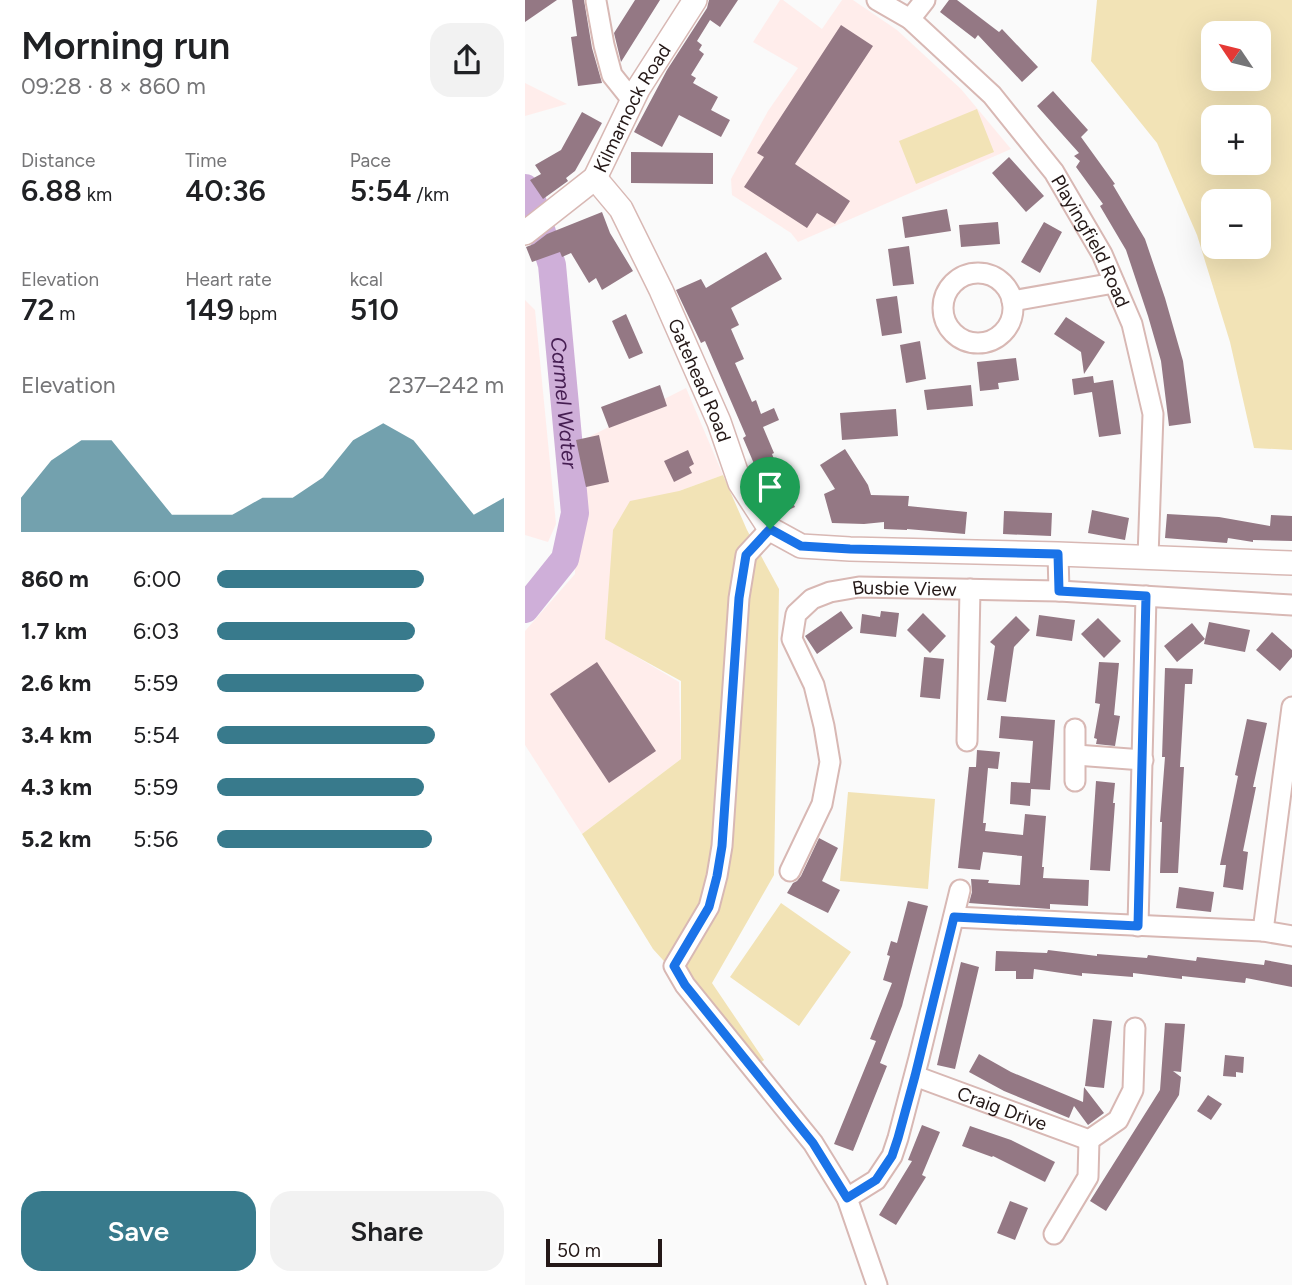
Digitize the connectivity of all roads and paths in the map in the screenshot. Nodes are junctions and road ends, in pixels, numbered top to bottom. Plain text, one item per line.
1 (695, 0) edge
2 (877, 0) edge
3 (925, 0) edge
4 (596, 1) edge
5 (909, 19) junction
6 (632, 100) junction
7 (595, 178) junction
8 (525, 233) edge
9 (1114, 282) junction
10 (1012, 301) dead end
11 (770, 529) junction
12 (1058, 554) junction
13 (1148, 557) junction
14 (1292, 563) edge
15 (970, 589) junction
16 (1059, 591) junction
17 (1146, 596) junction
18 (1292, 605) edge
19 (1292, 707) edge
20 (1075, 729) dead end
21 (967, 741) dead end
22 (1076, 755) junction
23 (1143, 760) junction
24 (1075, 782) dead end
25 (790, 871) dead end
26 (960, 890) dead end
27 (954, 917) junction
28 (1138, 926) junction
29 (1262, 931) junction
30 (1292, 936) edge
31 (1135, 1028) dead end
32 (915, 1076) junction
33 (1089, 1140) junction
34 (847, 1198) junction
35 (1054, 1234) dead end
36 (877, 1285) edge

1 - 6 main road, Kilmarnock Road
2 - 5 street, Playingfield Road
3 - 5 street
4 - 6 street
5 - 9 street, Playingfield Road
6 - 7 main road, Kilmarnock Road
7 - 8 main road, Kilmarnock Road
7 - 11 main road, Gatehead Road
9 - 10 street
9 - 13 street, Playingfield Road
11 - 12 main road, Gatehead Road
11 - 34 street
12 - 13 main road, Gatehead Road
12 - 16 street
13 - 14 main road, Gatehead Road
15 - 16 street, Busbie View
15 - 21 street
15 - 25 street, Busbie View
16 - 17 street, Busbie View
17 - 18 street, Busbie View
17 - 23 street
19 - 29 street
20 - 22 street
22 - 23 street
22 - 24 street
23 - 28 street
26 - 27 street
27 - 28 street
27 - 32 street
28 - 29 street
29 - 30 street
31 - 33 street
32 - 33 street, Craig Drive
32 - 34 street
33 - 35 street
34 - 36 street

